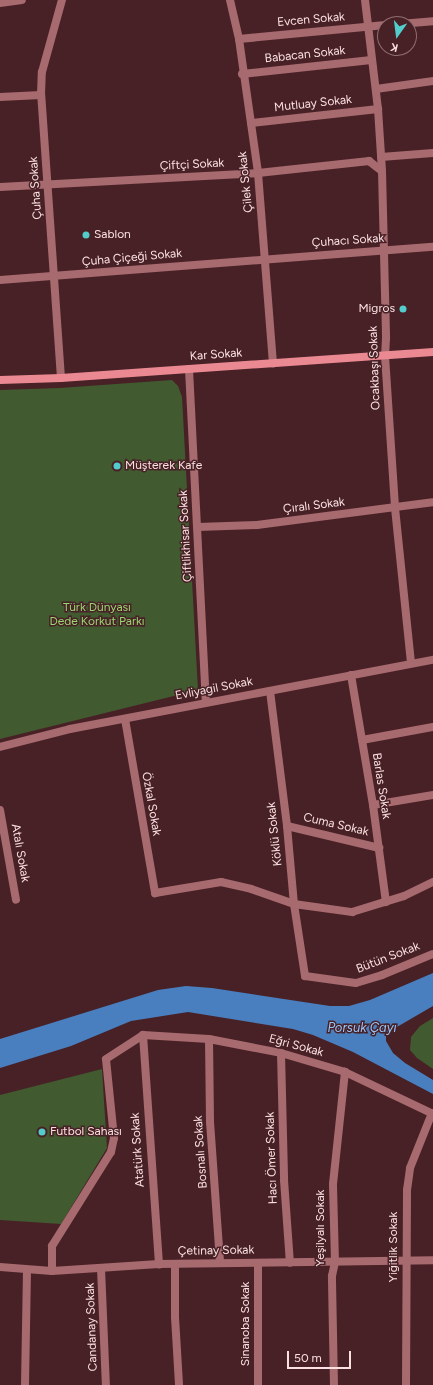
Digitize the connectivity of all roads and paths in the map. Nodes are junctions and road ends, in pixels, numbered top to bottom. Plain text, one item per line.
1 (22, 0) edge
2 (62, 0) edge
3 (230, 0) edge
4 (365, 0) edge
5 (0, 3) edge
6 (433, 21) edge
7 (417, 22) edge
8 (377, 26) edge
9 (368, 27) junction
10 (239, 39) junction
11 (371, 60) junction
12 (242, 74) junction
13 (433, 80) edge
14 (376, 89) junction
15 (41, 95) junction
16 (0, 97) edge
17 (378, 109) junction
18 (251, 123) junction
19 (433, 154) edge
20 (381, 157) junction
21 (382, 171) junction
22 (258, 173) junction
23 (48, 184) junction
24 (0, 187) edge
25 (433, 247) edge
26 (384, 250) junction
27 (266, 259) junction
28 (54, 276) junction
29 (0, 280) edge
30 (433, 352) edge
31 (385, 356) junction
32 (273, 363) junction
33 (189, 370) junction
34 (61, 378) junction
35 (0, 380) edge
36 (433, 502) edge
37 (396, 508) junction
38 (198, 527) junction
39 (433, 660) edge
40 (411, 663) junction
41 (351, 675) junction
42 (270, 691) junction
43 (206, 702) junction
44 (125, 719) junction
45 (433, 727) edge
46 (362, 740) junction
47 (0, 747) edge
48 (433, 795) edge
49 (373, 804) junction
50 (0, 810) edge
51 (287, 826) junction
52 (378, 848) junction
53 (433, 882) edge
54 (16, 900) dead end
55 (386, 902) junction
56 (294, 904) junction
57 (433, 954) edge
58 (305, 976) joint
59 (143, 1035) junction
60 (209, 1039) junction
61 (281, 1053) junction
62 (345, 1072) junction
63 (432, 1113) edge
64 (407, 1260) junction
65 (433, 1260) edge
66 (335, 1262) junction
67 (220, 1263) junction
68 (258, 1263) junction
69 (290, 1263) junction
70 (158, 1264) junction
71 (175, 1264) junction
72 (0, 1267) edge
73 (101, 1268) junction
74 (27, 1270) junction
75 (52, 1271) junction
76 (25, 1385) edge
77 (106, 1385) edge
78 (179, 1385) edge
79 (258, 1385) edge
80 (334, 1385) edge
81 (406, 1385) edge

1 - 5 street
2 - 15 street, Çuha Sokak
3 - 10 street, Çilek Sokak
4 - 9 street, Ocakbaşı Sokak
6 - 7 street
8 - 9 street, Evcen Sokak
9 - 10 street, Evcen Sokak
9 - 11 street, Ocakbaşı Sokak
10 - 12 street, Çilek Sokak
11 - 12 street, Babacan Sokak
11 - 14 street, Ocakbaşı Sokak
12 - 18 street, Çilek Sokak
13 - 14 street
14 - 17 street, Ocakbaşı Sokak
15 - 16 street
15 - 23 street, Çuha Sokak
17 - 18 street, Mutluay Sokak
17 - 20 street, Ocakbaşı Sokak
18 - 22 street, Çilek Sokak
19 - 20 street
20 - 21 street, Ocakbaşı Sokak
21 - 22 street, Çiftçi Sokak
21 - 26 street, Ocakbaşı Sokak
22 - 23 street, Çiftçi Sokak
22 - 27 street, Çilek Sokak
23 - 24 street, Çiftçi Sokak
23 - 28 street, Çuha Sokak
25 - 26 street, Çuhacı Sokak
26 - 27 street, Çuhacı Sokak
26 - 31 street, Ocakbaşı Sokak
27 - 28 street, Çuha Çiçeği Sokak
27 - 32 street, Çilek Sokak
28 - 29 street, Çuha Çiçeği Sokak
28 - 34 street, Çuha Sokak
30 - 31 street, Kar Sokak
31 - 32 street, Kar Sokak
31 - 37 street, Ocakbaşı Sokak
32 - 33 street, Kar Sokak
33 - 34 street, Kar Sokak
33 - 38 street, Çiftlikhisar Sokak
34 - 35 street, Kar Sokak
36 - 37 street, Çıralı Sokak
37 - 38 street, Çıralı Sokak
37 - 40 street, Ocakbaşı Sokak
38 - 43 street, Çiftlikhisar Sokak
39 - 40 street, Evliyagil Sokak
40 - 41 street, Evliyagil Sokak
41 - 42 street, Evliyagil Sokak
41 - 46 street, Barlas Sokak
42 - 43 street, Evliyagil Sokak
42 - 51 street, Köklü Sokak
43 - 44 street, Evliyagil Sokak
44 - 47 street, Evliyagil Sokak
44 - 56 street, Özkal Sokak
45 - 46 street
46 - 49 street, Barlas Sokak
48 - 49 street
49 - 52 street, Barlas Sokak
50 - 54 street, Atalı Sokak
51 - 52 street, Cuma Sokak
51 - 56 street, Köklü Sokak
52 - 55 street, Barlas Sokak
53 - 55 street
55 - 56 street
56 - 58 street, Köklü Sokak
57 - 58 street, Bütün Sokak
59 - 60 street, Eğri Sokak
59 - 70 street, Atatürk Sokak
59 - 75 street
60 - 61 street, Eğri Sokak
60 - 67 street, Bosnalı Sokak
61 - 62 street, Eğri Sokak
61 - 69 street, Hacı Ömer Sokak
62 - 63 street, Eğri Sokak
62 - 66 street, Yeşilyalı Sokak
63 - 64 street, Yiğitlik Sokak
64 - 65 street, Çetinay Sokak
64 - 66 street, Çetinay Sokak
64 - 81 street, Yiğitlik Sokak
66 - 69 street, Çetinay Sokak
66 - 80 street, Yeşilyalı Sokak
67 - 68 street, Çetinay Sokak
67 - 71 street, Çetinay Sokak
68 - 69 street, Çetinay Sokak
68 - 79 street, Sinanoba Sokak
70 - 71 street, Çetinay Sokak
70 - 73 street, Çetinay Sokak
71 - 78 street
72 - 74 street, Çetinay Sokak
73 - 75 street, Çetinay Sokak
73 - 77 street, Candanay Sokak
74 - 75 street, Çetinay Sokak
74 - 76 street

